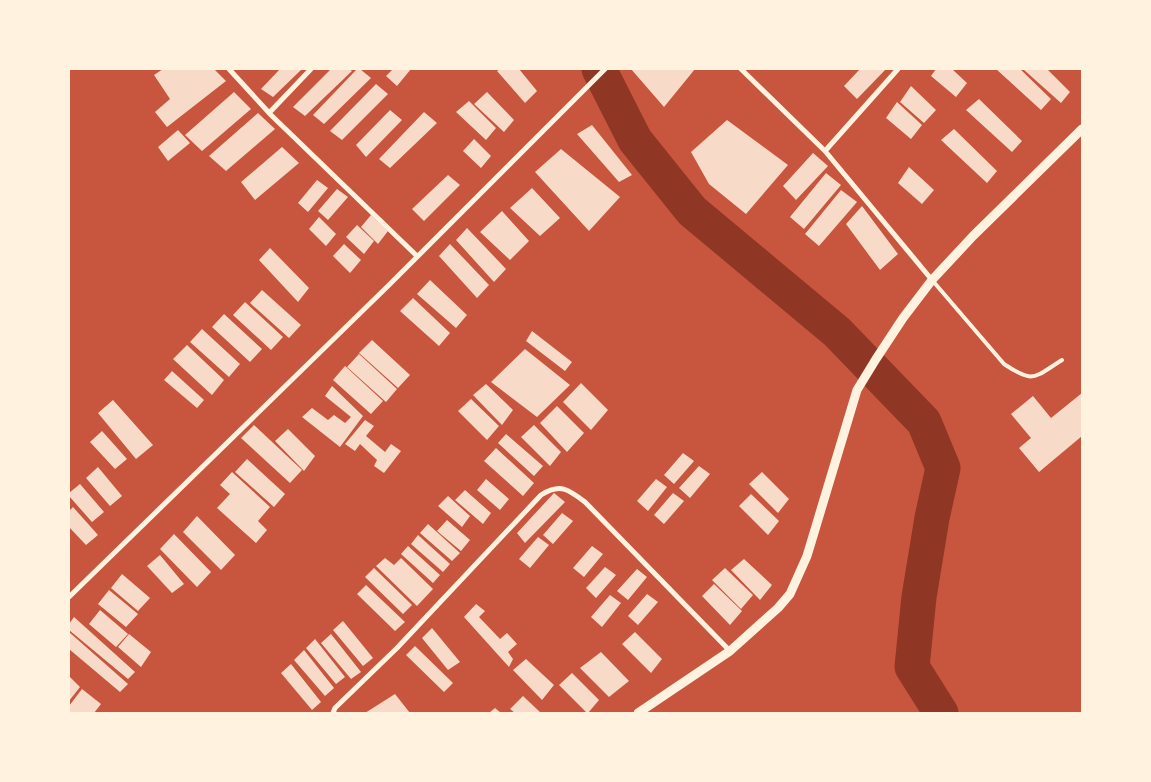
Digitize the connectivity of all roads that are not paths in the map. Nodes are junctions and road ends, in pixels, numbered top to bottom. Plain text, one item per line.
1 (229, 69) edge
2 (311, 69) edge
3 (605, 69) edge
4 (741, 69) edge
5 (898, 69) edge
6 (269, 113) junction
7 (1082, 129) edge
8 (825, 151) junction
9 (416, 256) junction
10 (932, 280) junction
11 (1062, 360) dead end
12 (69, 597) edge
13 (730, 651) junction
14 (332, 713) edge
15 (638, 713) edge

1 - 6 street
2 - 6 street
3 - 9 street
4 - 8 street
5 - 8 street
6 - 9 street
7 - 10 street
8 - 10 street
9 - 12 street
10 - 11 lane
10 - 13 street
13 - 14 street
13 - 15 street

